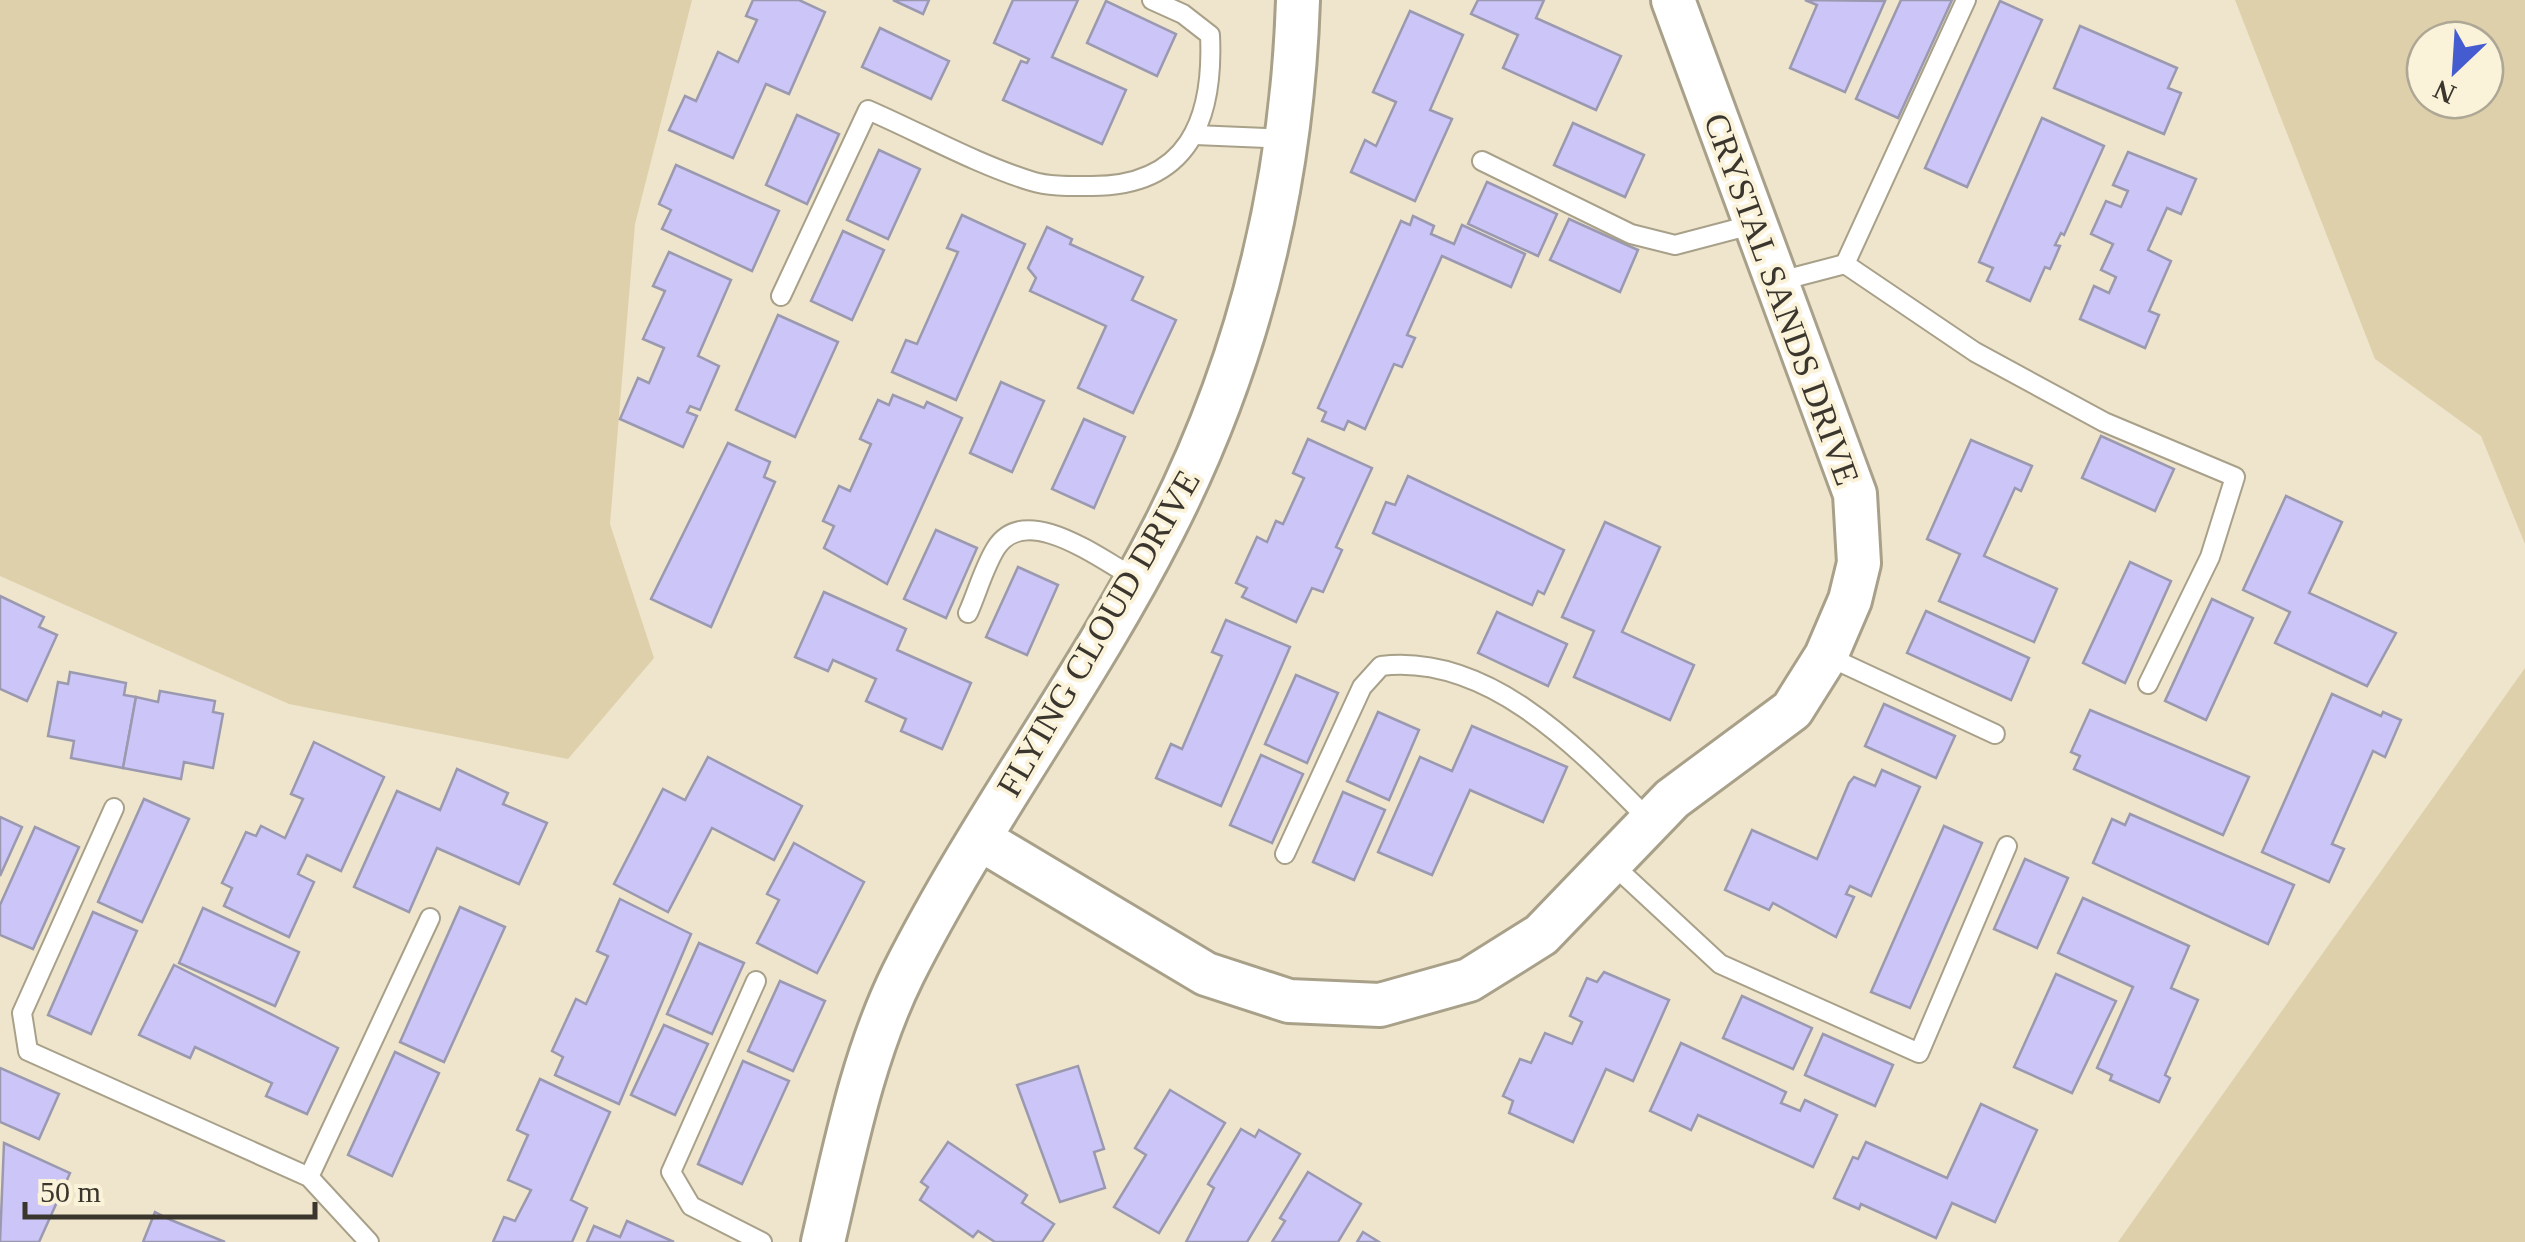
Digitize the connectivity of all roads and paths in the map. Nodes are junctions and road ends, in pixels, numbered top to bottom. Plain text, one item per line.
1 (1152, 0) edge
2 (1298, 0) edge
3 (1673, 0) edge
4 (1966, 0) edge
5 (1195, 135) junction
6 (1288, 139) junction
7 (1482, 161) dead end
8 (1755, 224) junction
9 (1844, 264) junction
10 (1776, 282) junction
11 (781, 296) dead end
12 (1135, 578) junction
13 (968, 613) dead end
14 (1826, 656) junction
15 (2148, 684) dead end
16 (1994, 734) dead end
17 (114, 808) dead end
18 (1650, 821) junction
19 (980, 839) junction
20 (2007, 846) dead end
21 (1285, 854) dead end
22 (1610, 861) junction
23 (430, 918) dead end
24 (756, 982) dead end
25 (309, 1178) junction
26 (369, 1242) edge
27 (762, 1242) edge
28 (823, 1242) edge

1 - 5 lane
2 - 6 street, FLYING CLOUD DRIVE
3 - 8 street, CRYSTAL SANDS DRIVE
4 - 9 lane
5 - 6 lane
5 - 11 lane
6 - 12 street, FLYING CLOUD DRIVE
7 - 8 lane
8 - 10 street, CRYSTAL SANDS DRIVE
9 - 10 lane
9 - 15 lane
10 - 14 street, CRYSTAL SANDS DRIVE
12 - 13 lane
12 - 19 street, FLYING CLOUD DRIVE
14 - 16 lane
14 - 18 street, CRYSTAL SANDS DRIVE
17 - 25 lane
18 - 21 lane
18 - 22 street, CRYSTAL SANDS DRIVE
19 - 22 street, CRYSTAL SANDS DRIVE
19 - 28 street, FLYING CLOUD DRIVE
20 - 22 lane
23 - 25 lane
24 - 27 lane
25 - 26 lane

